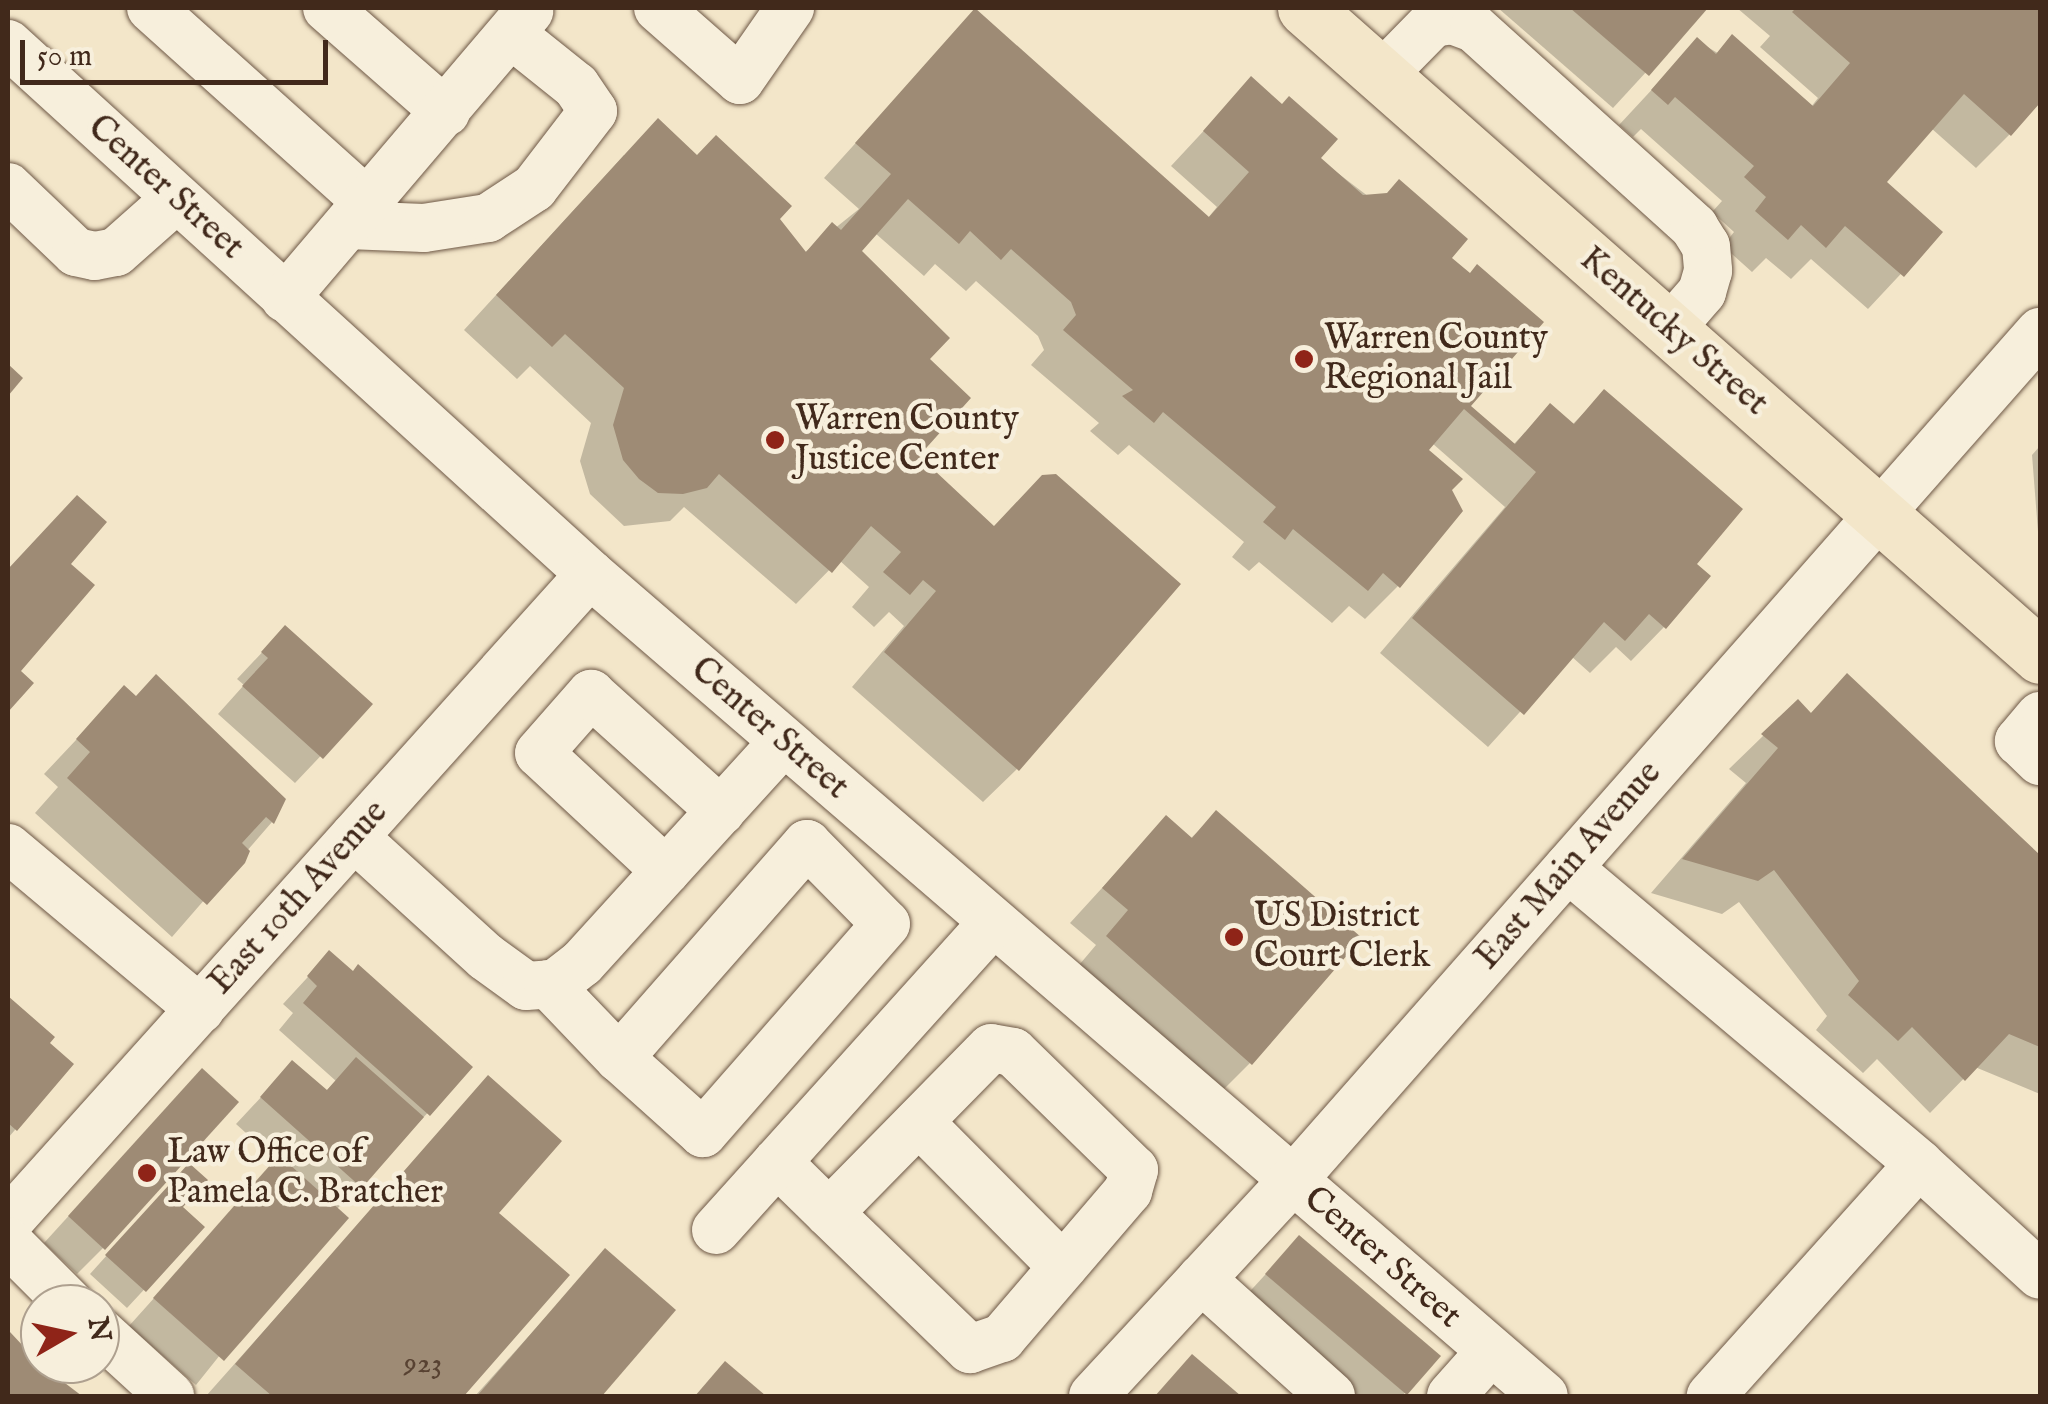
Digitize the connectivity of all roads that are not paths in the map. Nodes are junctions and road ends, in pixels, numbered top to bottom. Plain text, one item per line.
1 (151, 8) edge
2 (328, 8) edge
3 (658, 8) edge
4 (790, 8) edge
5 (1306, 8) edge
6 (520, 17) edge
7 (8, 44) edge
8 (1382, 75) junction
9 (446, 112) junction
10 (8, 186) edge
11 (177, 198) junction
12 (358, 214) junction
13 (286, 298) junction
14 (1670, 329) junction
15 (2040, 332) edge
16 (1880, 514) junction
17 (590, 574) junction
18 (2040, 656) edge
19 (2040, 716) edge
20 (784, 742) junction
21 (2040, 761) edge
22 (721, 811) junction
23 (354, 836) junction
24 (8, 848) edge
25 (1568, 868) junction
26 (666, 871) junction
27 (992, 922) junction
28 (548, 984) junction
29 (200, 1009) junction
30 (619, 1058) junction
31 (919, 1122) junction
32 (777, 1162) junction
33 (1919, 1164) junction
34 (1292, 1181) junction
35 (829, 1213) junction
36 (8, 1222) edge
37 (716, 1230) dead end
38 (8, 1242) edge
39 (1063, 1267) junction
40 (2040, 1275) edge
41 (1201, 1280) junction
42 (50, 1284) edge
43 (120, 1350) edge
44 (1491, 1351) junction
45 (170, 1396) edge
46 (1093, 1396) edge
47 (1331, 1396) edge
48 (1451, 1396) edge
49 (1544, 1396) edge
50 (1711, 1396) edge

1 - 12 street
2 - 9 street
3 - 4 street
5 - 8 main road, Kentucky Street
6 - 9 street
6 - 12 street
7 - 11 street, Center Street
8 - 14 main road, Kentucky Street
8 - 14 street
9 - 12 street
10 - 11 street
11 - 13 street, Center Street
12 - 13 street
13 - 17 street, Center Street
14 - 16 main road, Kentucky Street
15 - 16 street, East Main Avenue
16 - 18 main road, Kentucky Street
16 - 25 street, East Main Avenue
17 - 20 street, Center Street
17 - 23 street, East 10th Avenue
19 - 21 street
20 - 22 street
20 - 27 street, Center Street
22 - 26 street
22 - 26 street
23 - 28 street
23 - 29 street, East 10th Avenue
24 - 29 street
25 - 33 street
25 - 34 street, East Main Avenue
26 - 28 street
27 - 32 street
27 - 34 street, Center Street
28 - 30 street
29 - 36 street, East 10th Avenue
30 - 30 street
31 - 35 street
31 - 39 street
31 - 39 street
32 - 35 street
32 - 37 street
33 - 40 street
33 - 50 street
34 - 41 street, East Main Avenue
34 - 44 street, Center Street
35 - 39 street
38 - 42 street
41 - 46 street, East Main Avenue
41 - 47 street
43 - 45 street
44 - 48 street
44 - 49 street, Center Street

